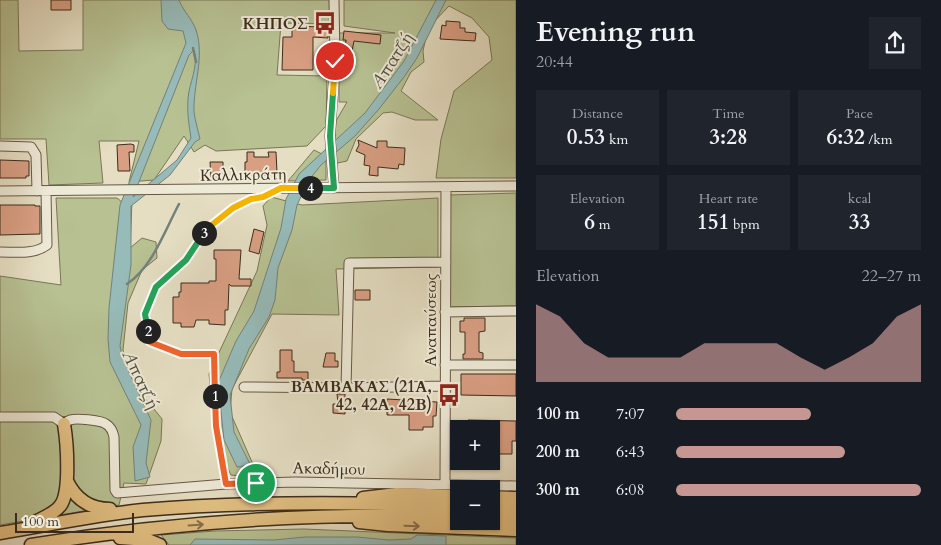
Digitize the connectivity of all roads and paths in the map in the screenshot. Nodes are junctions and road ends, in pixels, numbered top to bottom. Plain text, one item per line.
1 (334, 0) edge
2 (0, 146) edge
3 (516, 186) edge
4 (446, 187) junction
5 (334, 188) junction
6 (0, 191) edge
7 (41, 191) junction
8 (263, 197) dead end
9 (0, 252) edge
10 (446, 262) junction
11 (516, 311) edge
12 (445, 312) junction
13 (445, 365) junction
14 (516, 365) edge
15 (445, 386) junction
16 (244, 387) dead end
17 (346, 388) junction
18 (0, 417) edge
19 (64, 424) junction
20 (67, 481) junction
21 (226, 484) junction
22 (445, 484) junction
23 (516, 486) edge
24 (450, 496) edge
25 (500, 497) edge
26 (516, 498) edge
27 (328, 504) junction
28 (450, 506) edge
29 (500, 507) edge
30 (516, 508) edge
31 (142, 510) junction
32 (312, 516) junction
33 (450, 517) edge
34 (500, 518) edge
35 (516, 519) edge
36 (17, 530) junction
37 (516, 530) edge
38 (0, 533) edge
39 (75, 538) junction
40 (31, 545) edge
41 (160, 545) edge

1 - 5 street
2 - 7 street
3 - 4 street, Καλλικράτη
4 - 5 street, Καλλικράτη
4 - 10 street, Αναπαύσεως
5 - 7 street, Καλλικράτη
6 - 7 street, Καλλικράτη
7 - 9 street
8 - 21 path
10 - 12 street, Αναπαύσεως
10 - 17 street
11 - 12 street
12 - 13 street, Αναπαύσεως
13 - 14 street
13 - 15 street, Αναπαύσεως
15 - 17 street
15 - 22 street, Αναπαύσεως
16 - 17 street
18 - 19 street
19 - 20 highway
19 - 21 street, Ακαδήμου
20 - 31 highway
20 - 36 highway
21 - 22 street, Ακαδήμου
22 - 23 street, Ακαδήμου
24 - 27 highway
25 - 26 highway
27 - 28 highway
27 - 31 highway
29 - 30 highway
31 - 36 highway
32 - 33 highway
32 -> 37 highway
39 -> 32 highway
34 - 35 highway
36 - 38 highway
39 - 40 highway
39 - 41 highway

